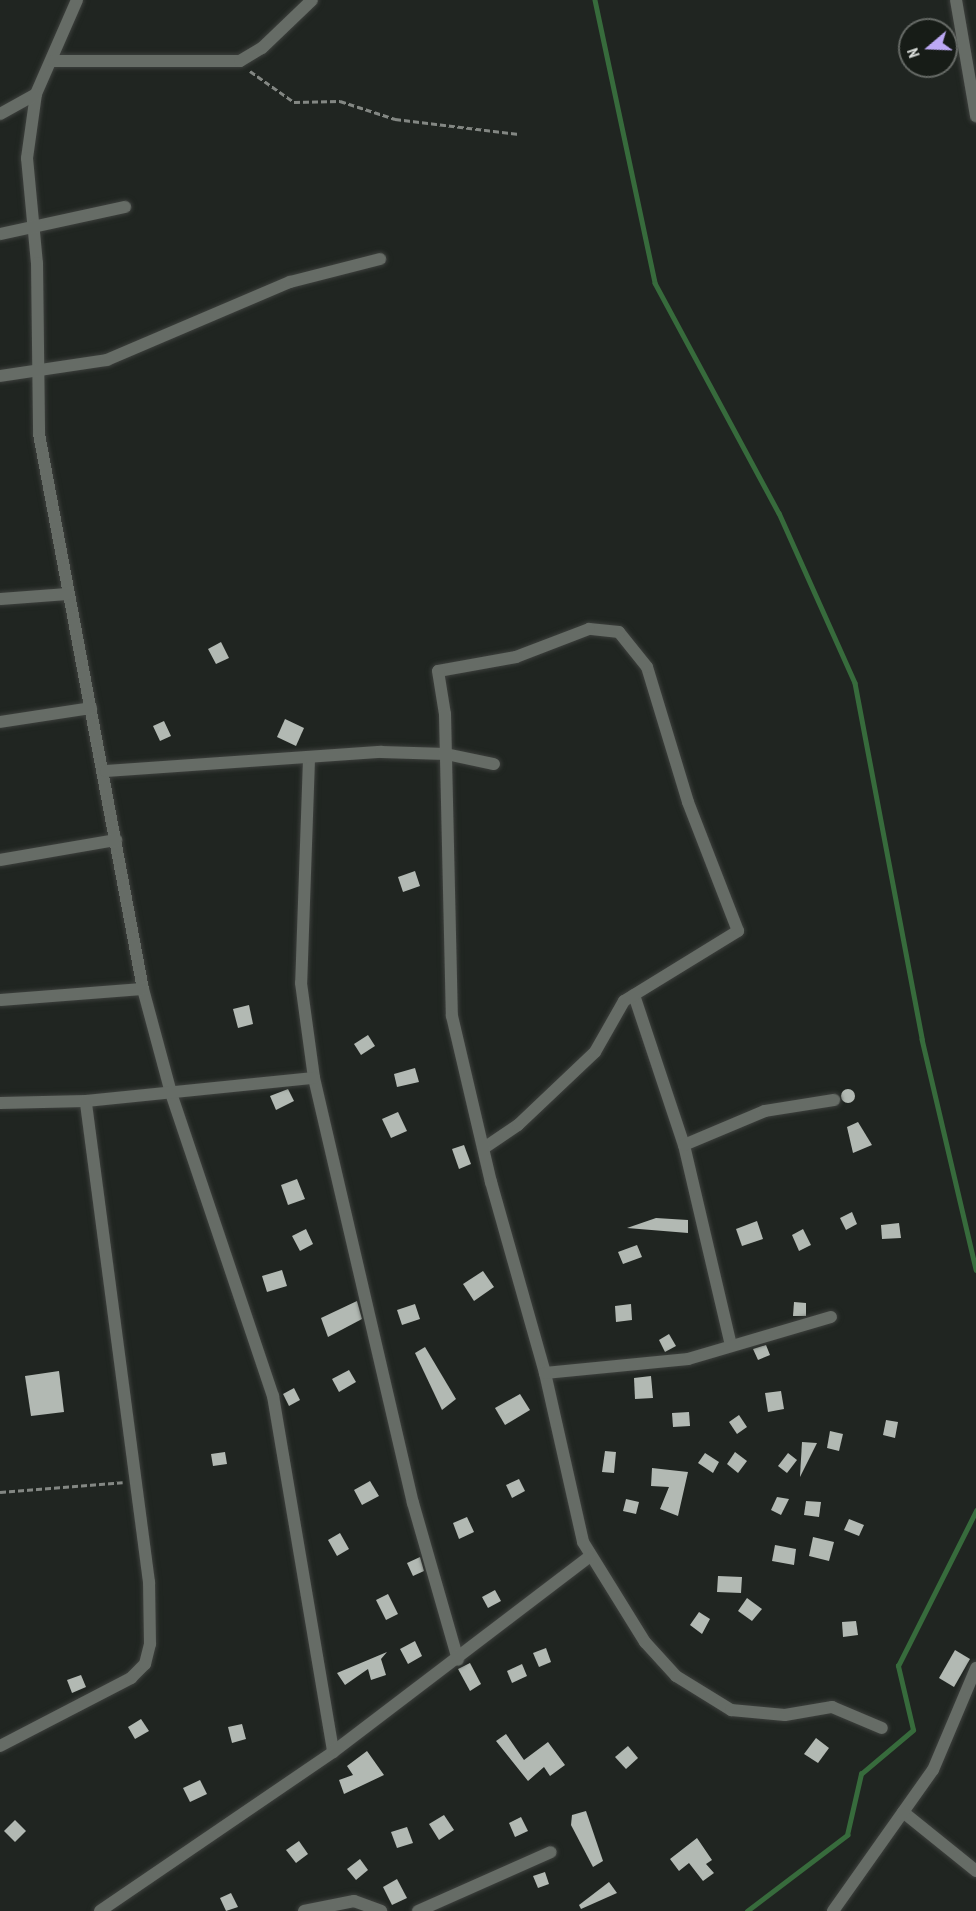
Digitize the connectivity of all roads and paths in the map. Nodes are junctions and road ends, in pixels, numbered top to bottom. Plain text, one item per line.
1 (77, 0) edge
2 (312, 0) edge
3 (956, 0) edge
4 (53, 61) junction
5 (240, 61) junction
6 (36, 94) junction
7 (0, 114) edge
8 (976, 116) edge
9 (519, 134) dead end
10 (125, 207) dead end
11 (34, 227) junction
12 (0, 234) edge
13 (380, 259) dead end
14 (35, 374) junction
15 (0, 376) edge
16 (68, 594) junction
17 (0, 598) edge
18 (91, 708) junction
19 (0, 722) edge
20 (446, 754) junction
21 (309, 759) junction
22 (494, 764) dead end
23 (106, 771) junction
24 (116, 840) junction
25 (0, 860) edge
26 (143, 989) junction
27 (634, 995) junction
28 (0, 1000) edge
29 (314, 1078) junction
30 (171, 1092) junction
31 (834, 1100) dead end
32 (86, 1101) junction
33 (0, 1103) edge
34 (684, 1145) junction
35 (484, 1148) junction
36 (831, 1317) dead end
37 (731, 1345) junction
38 (544, 1373) junction
39 (134, 1481) junction
40 (0, 1492) edge
41 (589, 1557) junction
42 (458, 1660) junction
43 (976, 1668) edge
44 (882, 1728) dead end
45 (0, 1746) edge
46 (333, 1752) junction
47 (903, 1812) junction
48 (551, 1852) dead end
49 (976, 1871) edge
50 (100, 1911) edge
51 (304, 1911) edge
52 (381, 1911) edge
53 (417, 1911) edge
54 (833, 1911) edge

1 - 4 street
2 - 5 street
3 - 8 street
4 - 5 street
4 - 6 street
5 - 9 path
6 - 7 street
6 - 11 street
10 - 11 street
11 - 12 street
11 - 14 street
13 - 14 street
14 - 15 street
14 - 16 street
16 - 17 street
16 - 18 street
18 - 19 street
18 - 23 street
20 - 21 street
20 - 22 street
20 - 27 street
20 - 35 street
21 - 23 street
21 - 29 street
23 - 24 street
24 - 25 street
24 - 26 street
26 - 28 street
26 - 30 street
27 - 34 street
27 - 35 street
29 - 30 street
29 - 42 street
30 - 32 street
30 - 46 street
31 - 34 street
32 - 33 street
32 - 39 street
34 - 37 street
35 - 38 street
36 - 37 street
37 - 38 street
38 - 41 street
39 - 40 path
39 - 45 street
41 - 42 street
41 - 44 street
42 - 46 street
43 - 47 street
46 - 50 street
47 - 49 street
47 - 54 street
48 - 53 street
51 - 52 street

